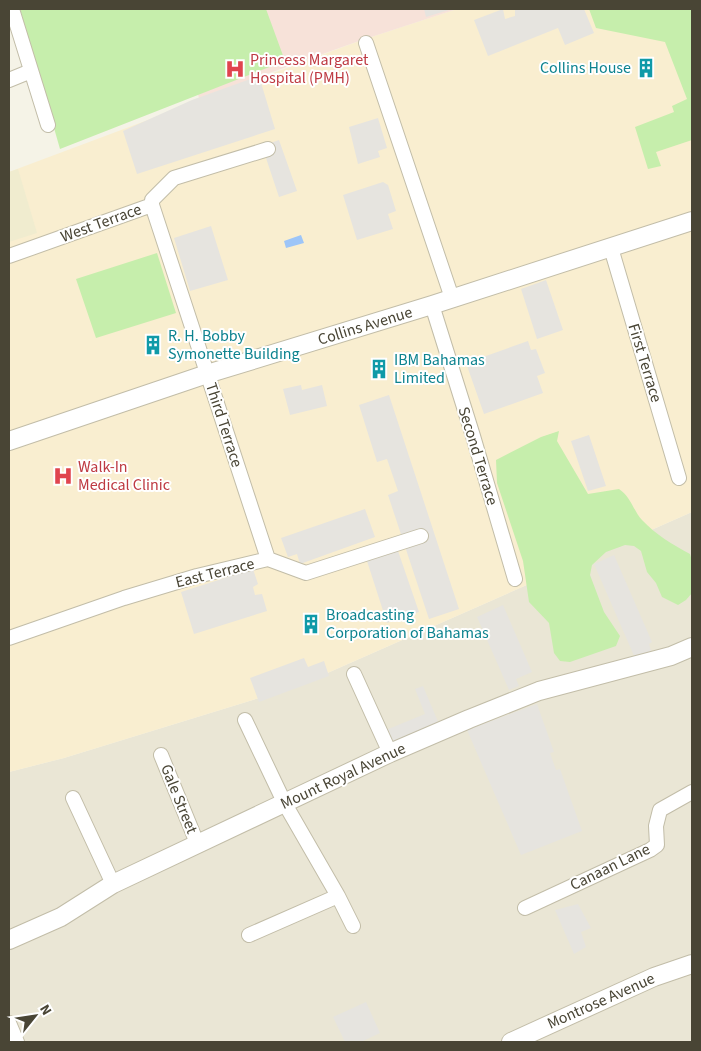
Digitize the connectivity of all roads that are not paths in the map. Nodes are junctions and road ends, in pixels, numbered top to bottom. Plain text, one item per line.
1 (11, 11) edge
2 (366, 43) dead end
3 (31, 71) junction
4 (9, 80) edge
5 (48, 125) dead end
6 (268, 149) dead end
7 (152, 205) junction
8 (692, 220) edge
9 (611, 248) junction
10 (9, 256) edge
11 (452, 298) junction
12 (432, 305) junction
13 (207, 374) junction
14 (9, 441) edge
15 (679, 478) dead end
16 (421, 536) dead end
17 (268, 560) junction
18 (515, 579) dead end
19 (9, 638) edge
20 (692, 647) edge
21 (354, 674) dead end
22 (245, 720) dead end
23 (390, 753) junction
24 (161, 755) dead end
25 (692, 792) edge
26 (73, 798) dead end
27 (285, 804) junction
28 (197, 844) junction
29 (113, 884) junction
30 (338, 896) junction
31 (525, 908) dead end
32 (352, 926) dead end
33 (249, 935) dead end
34 (9, 940) edge
35 (692, 964) edge
36 (9, 1023) edge
37 (17, 1042) edge
38 (511, 1042) edge

1 - 3 street
2 - 11 street
3 - 4 street
3 - 5 street
6 - 7 street, West Terrace
7 - 10 street, West Terrace
7 - 13 street, Third Terrace
8 - 9 street, Collins Avenue
9 - 11 street, Collins Avenue
9 - 15 street, First Terrace
11 - 12 street, Collins Avenue
12 - 13 street, Collins Avenue
12 - 18 street, Second Terrace
13 - 14 street, Collins Avenue
13 - 17 street, Third Terrace
16 - 17 street, East Terrace
17 - 19 street, East Terrace
20 - 23 street, Mount Royal Avenue
21 - 23 street
22 - 27 street
23 - 27 street, Mount Royal Avenue
24 - 28 street, Gale Street
25 - 31 street, Canaan Lane
26 - 29 street
27 - 28 street, Mount Royal Avenue
27 - 30 street
28 - 29 street, Mount Royal Avenue
29 - 34 street, Mount Royal Avenue
30 - 32 street
30 - 33 street
35 - 38 street, Montrose Avenue
36 - 37 street

